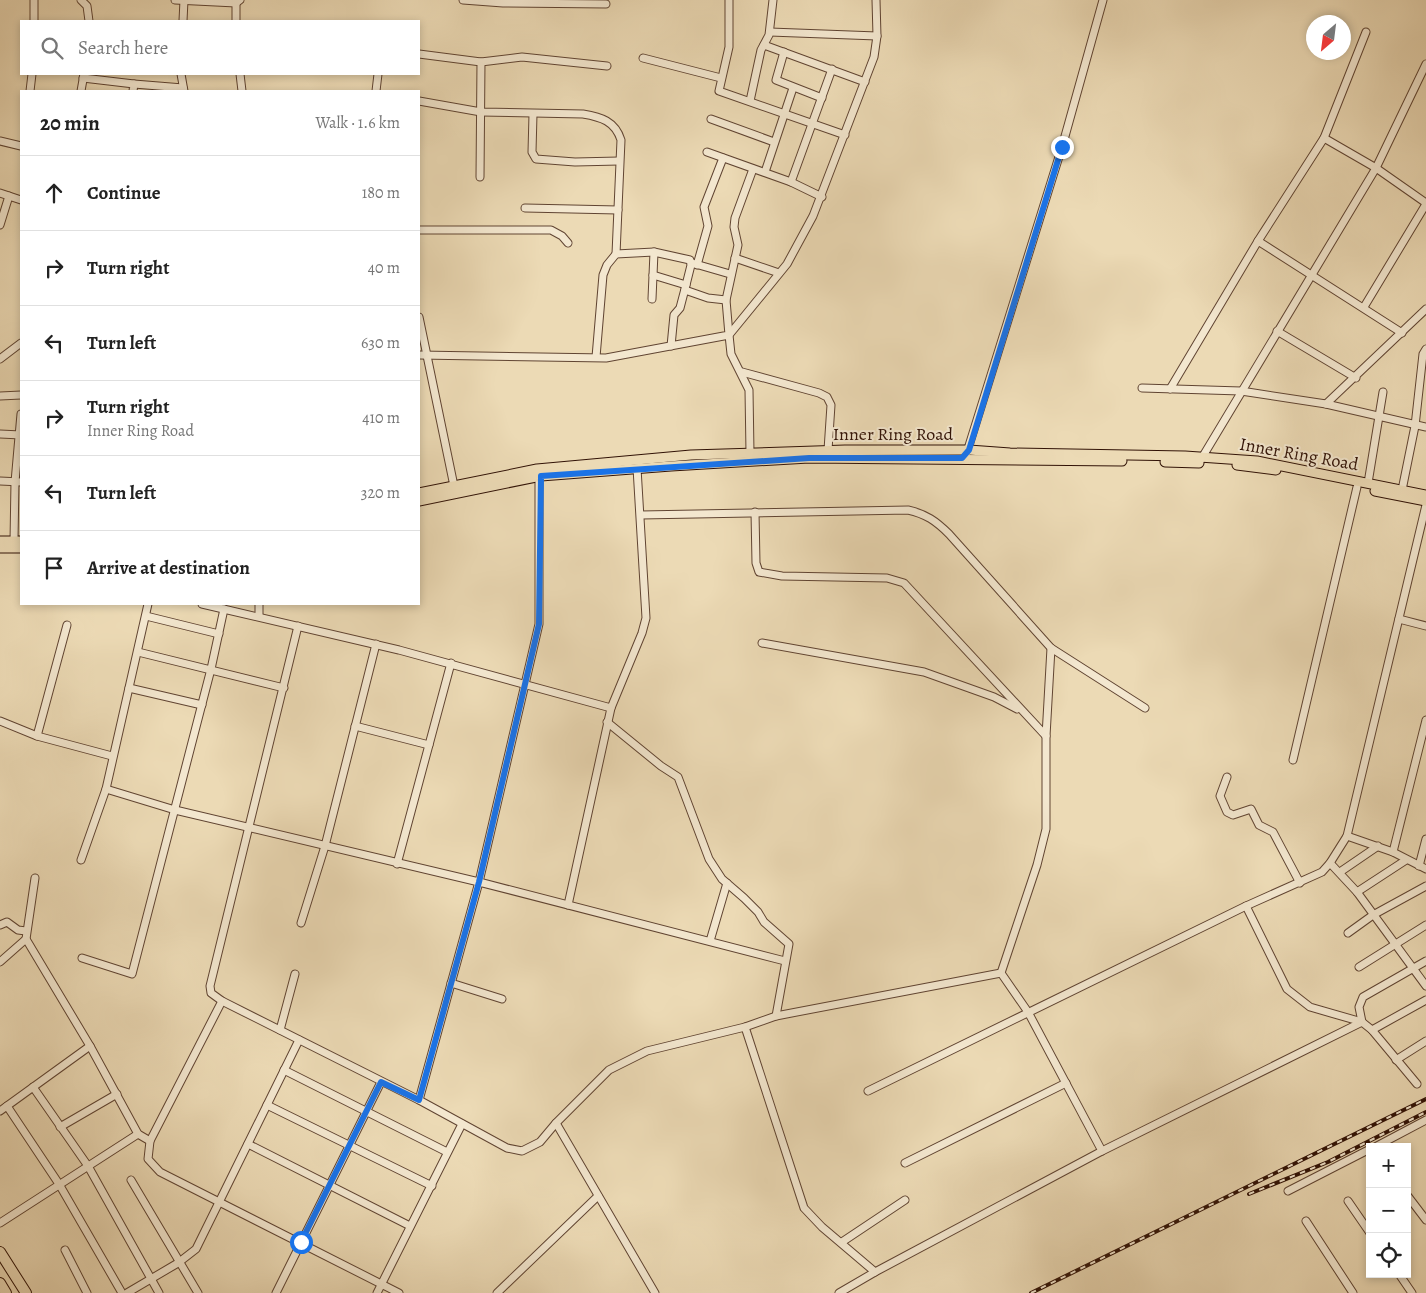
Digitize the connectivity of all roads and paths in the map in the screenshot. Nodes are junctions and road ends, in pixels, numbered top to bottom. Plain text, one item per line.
1 (34, 0) edge
2 (81, 0) edge
3 (175, 0) edge
4 (184, 0) edge
5 (468, 0) edge
6 (729, 0) edge
7 (773, 0) edge
8 (876, 0) edge
9 (1103, 0) edge
10 (237, 1) edge
11 (520, 2) edge
12 (606, 4) dead end
13 (34, 20) edge
14 (89, 20) edge
15 (183, 20) edge
16 (236, 20) edge
17 (770, 32) junction
18 (1366, 32) dead end
19 (877, 36) junction
20 (764, 45) junction
21 (784, 52) junction
22 (420, 54) edge
23 (644, 58) dead end
24 (481, 62) junction
25 (1426, 64) edge
26 (607, 66) dead end
27 (832, 69) junction
28 (32, 75) edge
29 (181, 75) edge
30 (240, 75) edge
31 (378, 75) edge
32 (84, 76) edge
33 (721, 78) junction
34 (865, 82) junction
35 (134, 87) edge
36 (793, 88) junction
37 (30, 90) edge
38 (82, 90) edge
39 (183, 90) edge
40 (242, 90) edge
41 (376, 90) edge
42 (822, 98) junction
43 (750, 100) junction
44 (420, 101) edge
45 (481, 112) junction
46 (533, 114) junction
47 (785, 114) junction
48 (710, 119) dead end
49 (812, 125) junction
50 (845, 135) junction
51 (1324, 138) junction
52 (0, 141) edge
53 (774, 142) junction
54 (20, 146) edge
55 (707, 152) dead end
56 (723, 158) junction
57 (619, 161) junction
58 (1376, 168) junction
59 (753, 169) junction
60 (765, 172) junction
61 (480, 177) dead end
62 (792, 182) junction
63 (0, 193) edge
64 (9, 196) junction
65 (822, 197) junction
66 (20, 200) edge
67 (1426, 203) edge
68 (525, 208) dead end
69 (618, 210) junction
70 (0, 225) edge
71 (420, 230) edge
72 (1258, 241) junction
73 (568, 243) dead end
74 (654, 252) junction
75 (616, 254) junction
76 (735, 258) junction
77 (694, 264) junction
78 (779, 273) junction
79 (730, 274) junction
80 (653, 275) junction
81 (1313, 275) junction
82 (686, 287) junction
83 (652, 299) dead end
84 (726, 300) junction
85 (1364, 307) junction
86 (1426, 309) edge
87 (420, 326) edge
88 (1277, 331) junction
89 (1402, 333) junction
90 (729, 335) junction
91 (671, 346) junction
92 (20, 347) edge
93 (1426, 349) edge
94 (0, 352) edge
95 (9, 354) junction
96 (423, 355) edge
97 (596, 357) junction
98 (0, 359) edge
99 (742, 372) junction
100 (1356, 378) junction
101 (1142, 388) dead end
102 (1170, 389) junction
103 (1241, 391) junction
104 (1383, 392) dead end
105 (20, 395) edge
106 (0, 396) edge
107 (1326, 404) junction
108 (1380, 418) junction
109 (1415, 426) junction
110 (1426, 427) edge
111 (0, 434) edge
112 (20, 435) edge
113 (828, 450) junction
114 (969, 450) junction
115 (750, 453) junction
116 (962, 458) junction
117 (1200, 460) junction
118 (637, 468) junction
119 (539, 472) junction
120 (0, 481) edge
121 (18, 482) edge
122 (1368, 483) junction
123 (454, 486) junction
124 (1357, 487) junction
125 (1402, 490) junction
126 (420, 493) edge
127 (1426, 494) edge
128 (420, 501) edge
129 (1426, 501) edge
130 (1426, 505) edge
131 (755, 512) junction
132 (641, 515) junction
133 (0, 541) edge
134 (18, 541) edge
135 (0, 548) edge
136 (20, 548) edge
137 (148, 605) edge
138 (206, 605) edge
139 (259, 605) edge
140 (224, 609) junction
141 (146, 616) junction
142 (259, 616) junction
143 (1399, 619) junction
144 (67, 625) dead end
145 (298, 626) junction
146 (1426, 626) edge
147 (219, 634) junction
148 (762, 643) dead end
149 (376, 644) junction
150 (1051, 648) junction
151 (138, 652) junction
152 (451, 663) junction
153 (211, 669) junction
154 (523, 684) junction
155 (129, 688) junction
156 (284, 688) junction
157 (202, 705) junction
158 (611, 708) junction
159 (1145, 708) dead end
160 (1020, 710) junction
161 (1426, 720) edge
162 (0, 721) edge
163 (607, 722) junction
164 (355, 726) junction
165 (37, 736) junction
166 (1046, 736) junction
167 (429, 745) junction
168 (112, 756) junction
169 (1293, 760) dead end
170 (1227, 777) dead end
171 (106, 789) junction
172 (175, 810) junction
173 (249, 827) junction
174 (1347, 836) junction
175 (1426, 839) edge
176 (324, 846) junction
177 (1378, 846) junction
178 (1393, 852) junction
179 (81, 860) dead end
180 (1406, 860) junction
181 (1330, 863) junction
182 (397, 864) junction
183 (1422, 868) edge
184 (1340, 872) junction
185 (35, 878) dead end
186 (479, 882) junction
187 (727, 883) junction
188 (1300, 883) junction
189 (1426, 886) edge
190 (1357, 892) junction
191 (568, 905) junction
192 (1246, 906) junction
193 (1373, 915) junction
194 (301, 923) dead end
195 (0, 925) edge
196 (1426, 925) edge
197 (26, 931) junction
198 (1348, 933) dead end
199 (26, 939) junction
200 (710, 941) junction
201 (1395, 943) junction
202 (82, 958) dead end
203 (785, 961) junction
204 (1426, 961) edge
205 (0, 962) edge
206 (1359, 967) dead end
207 (1413, 969) junction
208 (1001, 973) junction
209 (295, 974) dead end
210 (451, 983) junction
211 (1426, 986) edge
212 (502, 999) dead end
213 (1426, 1000) edge
214 (222, 1001) junction
215 (1028, 1012) junction
216 (776, 1016) junction
217 (1362, 1022) junction
218 (745, 1027) junction
219 (280, 1030) junction
220 (1372, 1030) junction
221 (299, 1040) junction
222 (1426, 1041) edge
223 (90, 1046) junction
224 (1396, 1060) junction
225 (284, 1070) junction
226 (381, 1082) junction
227 (1066, 1083) junction
228 (1416, 1084) dead end
229 (33, 1087) junction
230 (868, 1091) dead end
231 (117, 1094) junction
232 (419, 1100) junction
233 (267, 1105) junction
234 (7, 1106) junction
235 (0, 1111) edge
236 (366, 1111) junction
237 (1426, 1120) edge
238 (556, 1123) junction
239 (462, 1124) junction
240 (60, 1127) junction
241 (138, 1134) junction
242 (150, 1141) junction
243 (1383, 1143) edge
244 (248, 1144) junction
245 (348, 1146) junction
246 (1366, 1151) edge
247 (447, 1152) junction
248 (1102, 1152) junction
249 (905, 1163) dead end
250 (88, 1166) junction
251 (131, 1180) dead end
252 (59, 1184) junction
253 (328, 1185) junction
254 (432, 1186) junction
255 (1288, 1191) dead end
256 (598, 1196) junction
257 (905, 1200) dead end
258 (1411, 1200) edge
259 (219, 1201) junction
260 (1348, 1201) dead end
261 (1426, 1220) edge
262 (1306, 1221) dead end
263 (0, 1223) edge
264 (410, 1226) junction
265 (1366, 1227) edge
266 (301, 1242) junction
267 (842, 1242) junction
268 (65, 1250) dead end
269 (0, 1252) edge
270 (178, 1262) junction
271 (875, 1272) junction
272 (1402, 1278) edge
273 (151, 1280) junction
274 (0, 1284) edge
275 (381, 1284) junction
276 (6, 1293) edge
277 (26, 1293) edge
278 (87, 1293) edge
279 (122, 1293) edge
280 (127, 1293) edge
281 (159, 1293) edge
282 (198, 1293) edge
283 (276, 1293) edge
284 (377, 1293) edge
285 (399, 1293) edge
286 (497, 1293) edge
287 (655, 1293) edge
288 (839, 1293) edge
289 (1353, 1293) edge
290 (1412, 1293) edge

1 - 13 street
2 - 14 street
3 - 4 street
4 - 10 street
4 - 15 street
5 - 11 street
6 - 33 street
7 - 17 street
8 - 19 street
9 - 114 street
10 - 16 street
11 - 12 street
17 - 19 street
17 - 20 street
18 - 51 street
19 - 34 street
20 - 21 street
20 - 43 street
21 - 27 street
21 - 36 street
22 - 24 street
23 - 33 street
24 - 26 street
24 - 45 street
25 - 58 street
27 - 34 street
27 - 42 street
28 - 37 street
29 - 39 street
30 - 40 street
31 - 41 street
32 - 35 street
32 - 38 street
33 - 43 street
34 - 50 street
35 - 39 street
36 - 42 street
36 - 47 street
42 - 49 street
43 - 47 street
44 - 45 street
45 - 46 street
45 - 61 street
46 - 57 street
46 - 57 street
47 - 49 street
47 - 53 street
48 - 53 street
49 - 50 street
49 - 62 street
50 - 65 street
51 - 58 street
51 - 72 street
52 - 54 street
53 - 60 street
55 - 56 street
56 - 59 street
56 - 77 street
57 - 69 street
58 - 67 street
58 - 81 street
59 - 60 street
59 - 76 street
60 - 62 street
62 - 65 street
63 - 64 street
64 - 66 street
64 - 70 street
65 - 78 street
67 - 85 street
68 - 69 street
69 - 75 street
71 - 73 street
72 - 81 street
72 - 102 street
74 - 75 street
74 - 77 street
74 - 80 street
75 - 97 street
76 - 78 street
76 - 79 street
77 - 79 street
77 - 82 street
78 - 90 street
79 - 84 street
80 - 82 street
80 - 83 street
81 - 85 street
81 - 88 street
82 - 84 street
82 - 91 street
84 - 90 street
85 - 89 street
86 - 89 street
87 - 96 street
88 - 100 street
88 - 103 street
89 - 100 street
90 - 91 street
90 - 99 street
91 - 97 street
92 - 95 street
93 - 109 street
94 - 95 street
95 - 98 street
96 - 97 street
96 - 123 street
99 - 113 street
99 - 115 street
100 - 107 street
101 - 102 street
102 - 103 street
103 - 107 street
103 - 117 street
104 - 108 street
105 - 106 street
107 - 108 street
108 - 109 street
108 - 122 street
109 - 110 street
109 - 125 street
111 - 112 street
112 - 121 street
113 - 114 main road, Inner Ring Road
113 - 115 main road, Inner Ring Road
114 - 116 street
114 - 117 main road, Inner Ring Road
115 - 119 main road, Inner Ring Road
116 - 117 main road, Inner Ring Road
116 - 118 main road, Inner Ring Road
117 - 122 main road, Inner Ring Road
117 - 124 main road, Inner Ring Road
118 - 119 main road, Inner Ring Road
118 - 132 street
119 - 123 main road, Inner Ring Road
119 - 128 main road, Inner Ring Road
119 - 154 street
120 - 121 street
121 - 134 street
122 - 125 main road, Inner Ring Road
123 - 126 main road, Inner Ring Road
124 - 129 main road, Inner Ring Road
124 - 169 street
125 - 127 main road, Inner Ring Road
130 - 143 street
131 - 132 street
131 - 150 street
131 - 160 street
132 - 158 street
133 - 134 main road
135 - 136 main road
137 - 141 street
138 - 140 street
139 - 142 street
140 - 142 street
140 - 147 street
141 - 147 street
141 - 151 street
142 - 145 street
143 - 146 street
143 - 174 street
144 - 165 street
145 - 149 street
145 - 156 street
147 - 153 street
148 - 160 street
149 - 152 street
149 - 164 street
150 - 159 street
150 - 166 street
151 - 153 street
151 - 155 street
152 - 154 street
152 - 167 street
153 - 156 street
153 - 157 street
154 - 158 street
154 - 186 street
155 - 157 street
155 - 168 street
156 - 173 street
157 - 172 street
158 - 163 street
160 - 166 street
161 - 178 street
162 - 165 street
163 - 187 street
163 - 191 street
164 - 167 street
164 - 176 street
165 - 168 street
166 - 208 street
167 - 182 street
168 - 171 street
170 - 188 street
171 - 172 street
171 - 179 street
172 - 173 street
172 - 202 street
173 - 176 street
173 - 214 street
174 - 177 street
174 - 181 street
175 - 183 street
176 - 182 street
176 - 194 street
177 - 178 street
177 - 184 street
178 - 180 street
180 - 183 street
180 - 190 street
181 - 184 street
181 - 188 street
182 - 186 street
184 - 190 street
185 - 197 street
186 - 191 street
186 - 210 street
187 - 200 street
187 - 203 street
188 - 192 street
189 - 193 street
190 - 193 street
191 - 200 street
192 - 215 street
192 - 217 street
193 - 198 street
193 - 201 street
195 - 197 street
196 - 201 street
197 - 199 street
199 - 205 street
199 - 223 street
200 - 203 street
201 - 206 street
201 - 207 street
203 - 216 street
204 - 207 street
207 - 211 street
207 - 217 street
208 - 215 street
208 - 216 street
209 - 219 street
210 - 212 street
210 - 232 street
213 - 220 street
214 - 219 street
214 - 242 street
215 - 227 street
215 - 230 street
216 - 218 street
217 - 220 street
217 - 248 street
218 - 238 street
218 - 267 street
219 - 221 street
220 - 224 street
221 - 225 street
221 - 226 street
222 - 224 street
223 - 229 street
223 - 231 street
224 - 228 street
225 - 233 street
225 - 236 street
226 - 232 street
226 - 236 street
227 - 248 street
227 - 249 street
229 - 234 street
229 - 240 street
231 - 240 street
231 - 241 street
232 - 239 street
233 - 244 street
233 - 245 street
234 - 235 street
234 - 252 street
236 - 245 street
236 - 247 street
237 - 243 street
238 - 239 street
238 - 256 street
239 - 247 street
240 - 250 street
241 - 242 street
241 - 250 street
242 - 259 street
244 - 253 street
244 - 259 street
245 - 253 street
245 - 254 street
246 - 255 street
247 - 254 street
248 - 271 street
250 - 252 street
250 - 273 street
251 - 270 street
252 - 263 street
252 - 279 street
253 - 264 street
253 - 266 street
254 - 264 street
256 - 286 street
256 - 287 street
257 - 267 street
258 - 261 street
259 - 266 street
259 - 270 street
260 - 265 street
262 - 289 street
264 - 275 street
266 - 275 street
266 - 283 street
267 - 271 street
268 - 278 street
269 - 277 highway
270 - 273 street
270 - 282 street
271 - 288 street
272 - 290 street
273 - 280 street
273 - 281 street
274 - 276 highway
275 - 284 street
275 - 285 street

